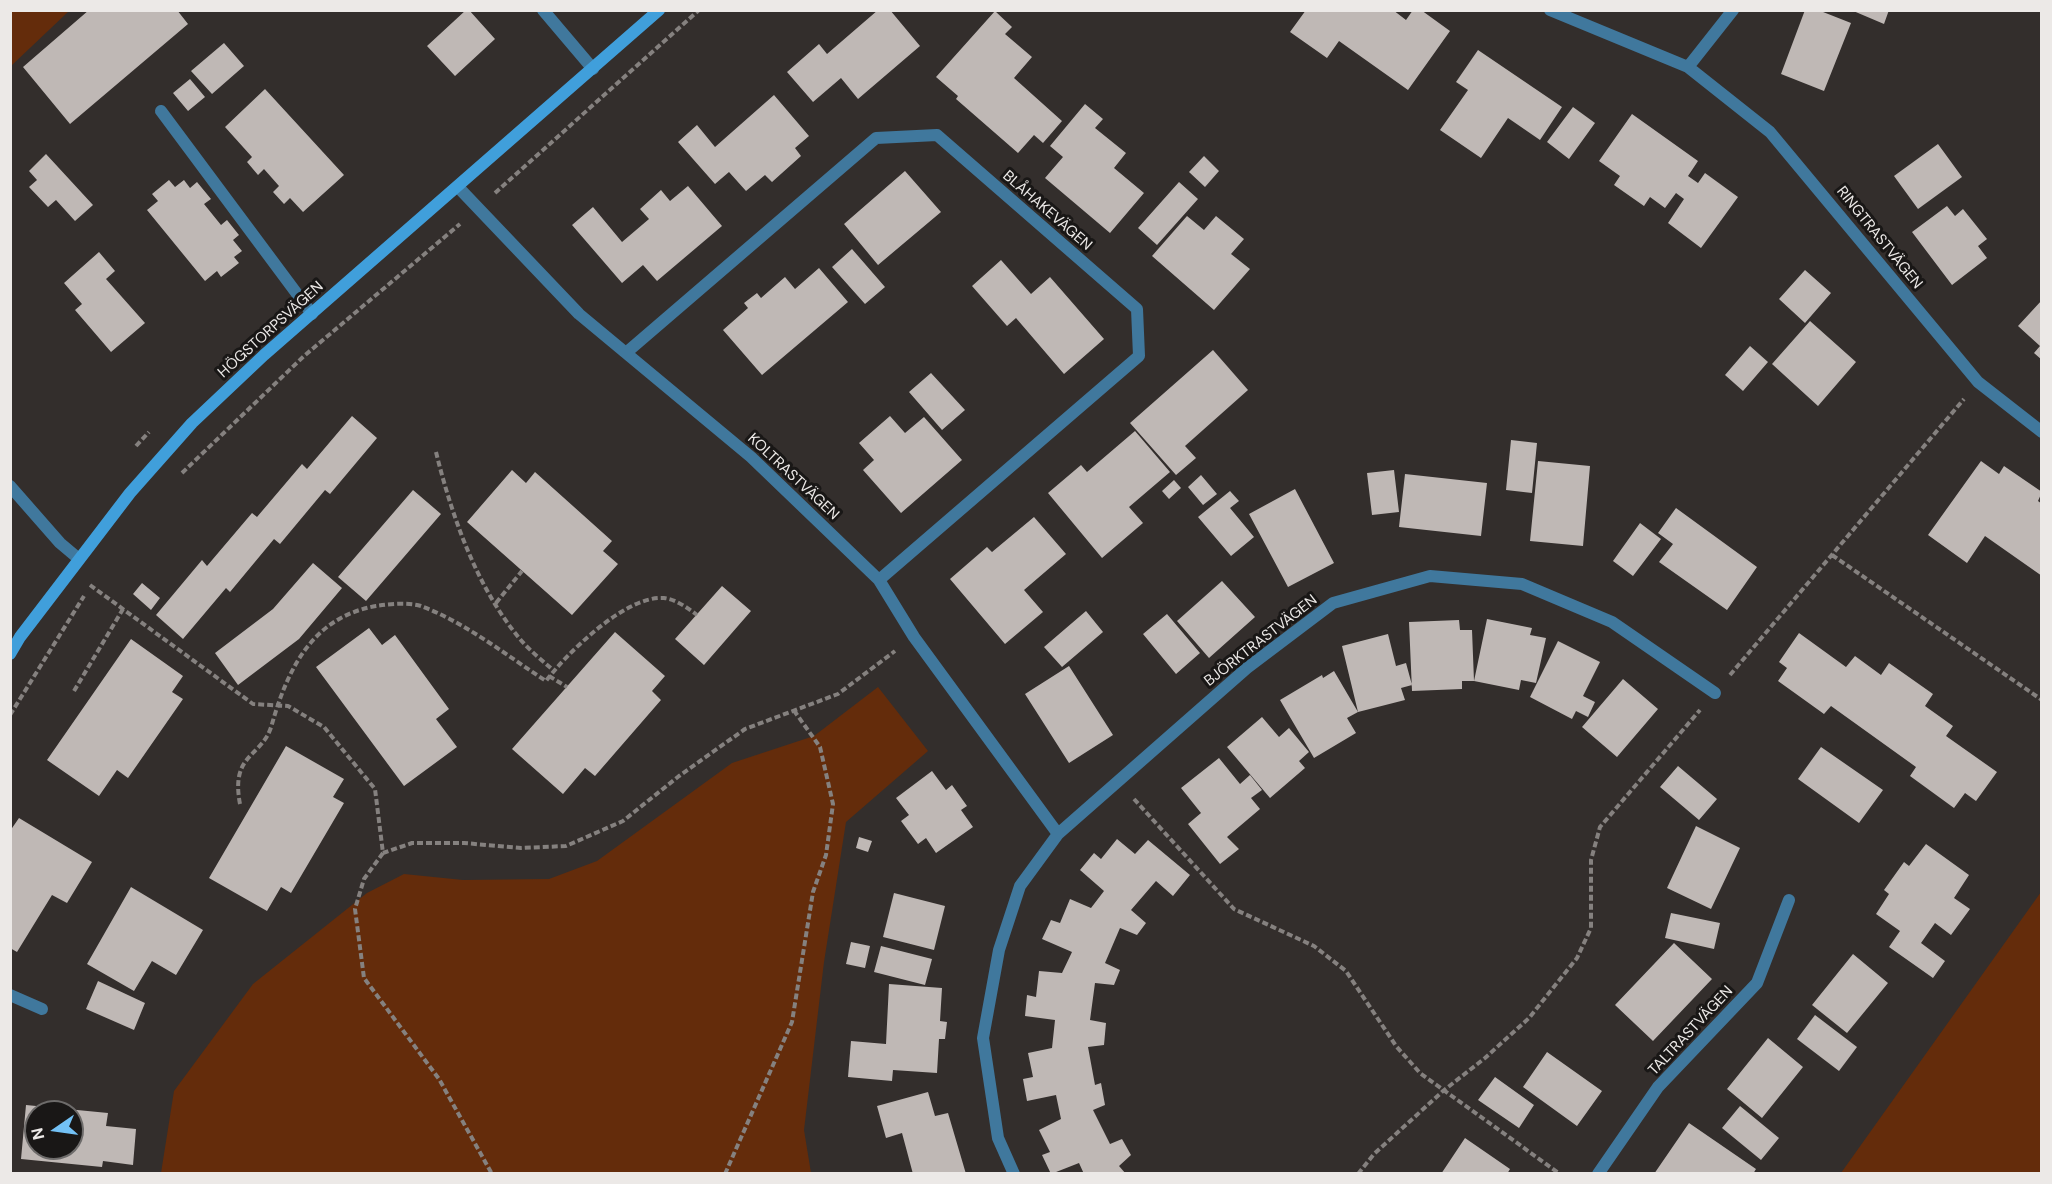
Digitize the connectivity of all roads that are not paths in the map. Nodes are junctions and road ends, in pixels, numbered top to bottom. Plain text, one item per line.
1 (543, 10) edge
2 (659, 10) edge
3 (1550, 10) edge
4 (1733, 10) edge
5 (1688, 67) junction
6 (594, 69) junction
7 (161, 111) dead end
8 (458, 187) junction
9 (312, 314) junction
10 (627, 352) junction
11 (2042, 432) edge
12 (10, 486) edge
13 (79, 559) junction
14 (879, 580) junction
15 (10, 654) edge
16 (1715, 693) road end
17 (1058, 834) junction
18 (1789, 900) dead end
19 (10, 995) edge
20 (42, 1009) dead end
21 (1014, 1173) edge
22 (1598, 1173) edge

1 - 6 street
2 - 6 street, HÖGSTORPSVÄGEN
3 - 5 street, RINGTRASTVÄGEN
4 - 5 street
5 - 11 street, RINGTRASTVÄGEN
6 - 8 street, HÖGSTORPSVÄGEN
7 - 9 street
8 - 9 street, HÖGSTORPSVÄGEN
8 - 10 street, KOLTRASTVÄGEN
9 - 13 street, HÖGSTORPSVÄGEN
10 - 14 street, KOLTRASTVÄGEN
10 - 14 street, BLÅHAKEVÄGEN
12 - 13 street
13 - 15 street, HÖGSTORPSVÄGEN
14 - 17 street, KOLTRASTVÄGEN
16 - 17 street, BJÖRKTRASTVÄGEN
17 - 21 street
18 - 22 street, TALTRASTVÄGEN
19 - 20 street

